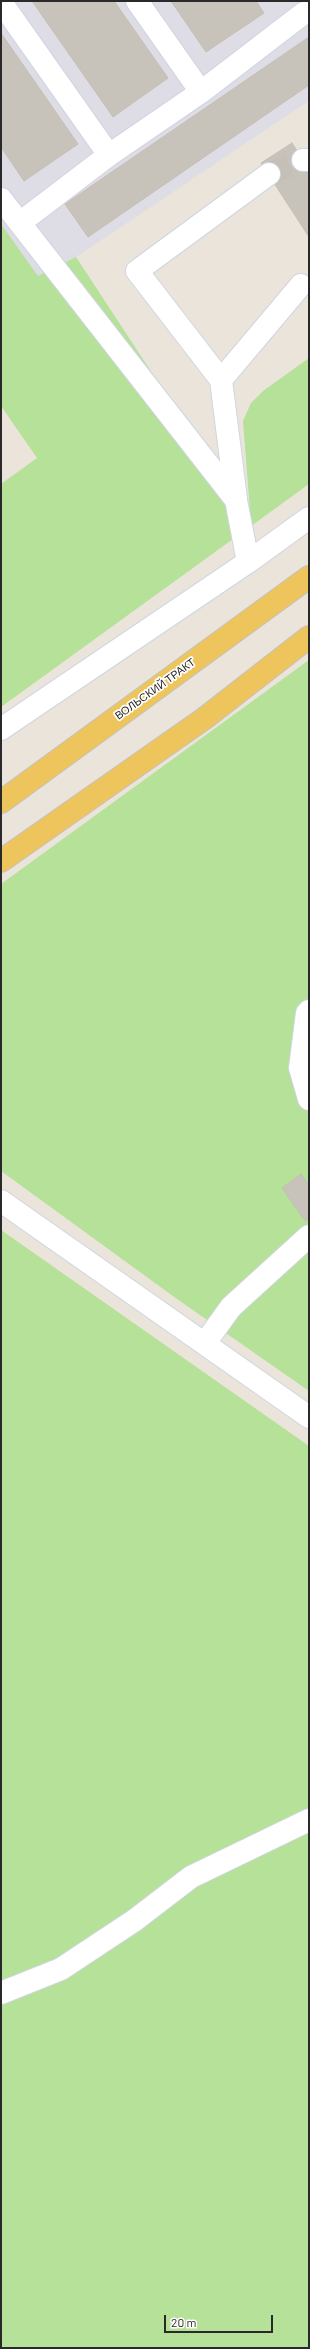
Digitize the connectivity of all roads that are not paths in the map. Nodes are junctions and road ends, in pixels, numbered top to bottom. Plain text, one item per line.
1 (137, 1) edge
2 (1, 2) edge
3 (303, 8) edge
4 (201, 92) junction
5 (109, 155) junction
6 (269, 174) tunnel mouth
7 (1, 199) edge
8 (21, 222) junction
9 (301, 285) dead end
10 (221, 380) junction
11 (236, 500) junction
12 (309, 518) edge
13 (248, 562) junction
14 (309, 577) edge
15 (309, 637) edge
16 (1, 730) edge
17 (1, 802) edge
18 (1, 861) edge
19 (309, 1011) edge
20 (309, 1099) edge
21 (1, 1201) edge
22 (309, 1236) edge
23 (205, 1343) junction
24 (309, 1417) edge
25 (309, 1820) edge
26 (1, 1993) edge

1 - 4 street
2 - 5 street
3 - 4 street
4 - 5 street
5 - 8 street
6 - 10 street
7 - 8 street
8 - 11 street
9 - 10 street
10 - 11 street
11 - 13 street
12 - 13 street
13 - 16 street
14 - 17 main road, ВОЛЬСКИЙ ТРАКТ
15 - 18 main road
19 - 20 street
21 - 23 street
22 - 23 street
23 - 24 street
25 - 26 street

